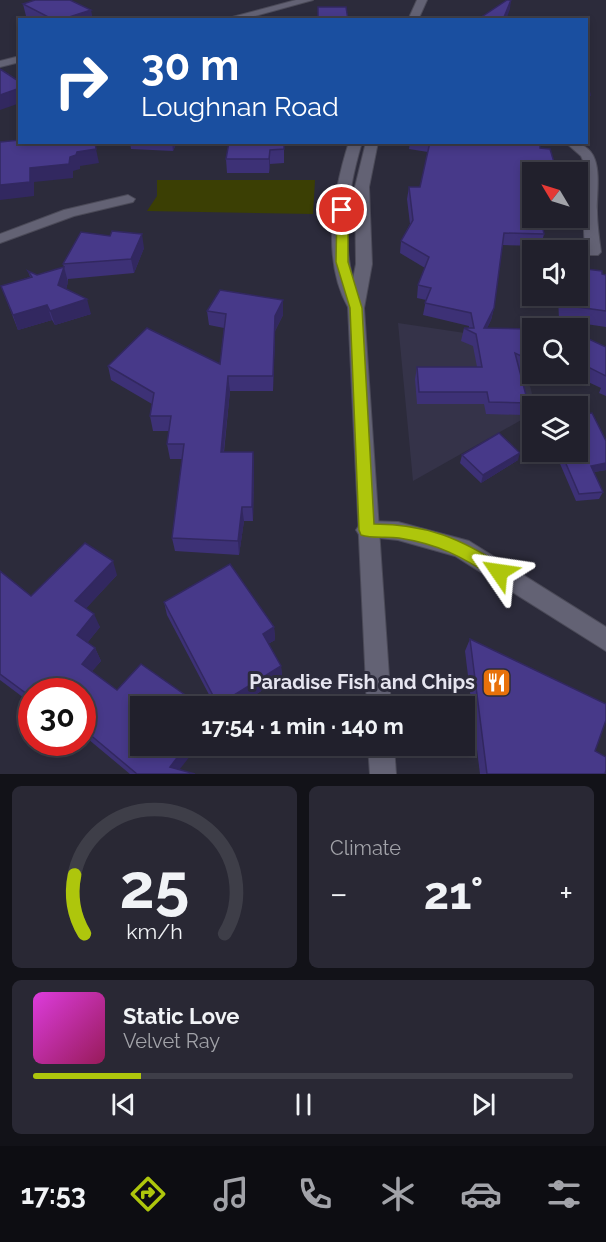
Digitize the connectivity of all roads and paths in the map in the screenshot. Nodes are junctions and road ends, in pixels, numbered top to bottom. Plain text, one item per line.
1 (308, 0) edge
2 (422, 0) edge
3 (237, 6) dead end
4 (248, 16) junction
5 (237, 18) edge
6 (414, 18) edge
7 (18, 60) edge
8 (0, 64) edge
9 (355, 144) edge
10 (372, 144) edge
11 (574, 144) edge
12 (128, 199) dead end
13 (0, 239) edge
14 (593, 252) dead end
15 (356, 308) junction
16 (367, 530) junction
17 (606, 640) edge
18 (378, 696) edge
19 (382, 756) edge
20 (383, 774) edge

1 - 4 main road
2 - 6 main road
3 - 4 main road
4 - 5 main road
7 - 8 main road
9 - 15 main road
10 - 15 main road
11 - 14 main road
12 - 13 main road
15 - 16 main road
16 - 17 main road
16 - 18 main road
19 - 20 main road

